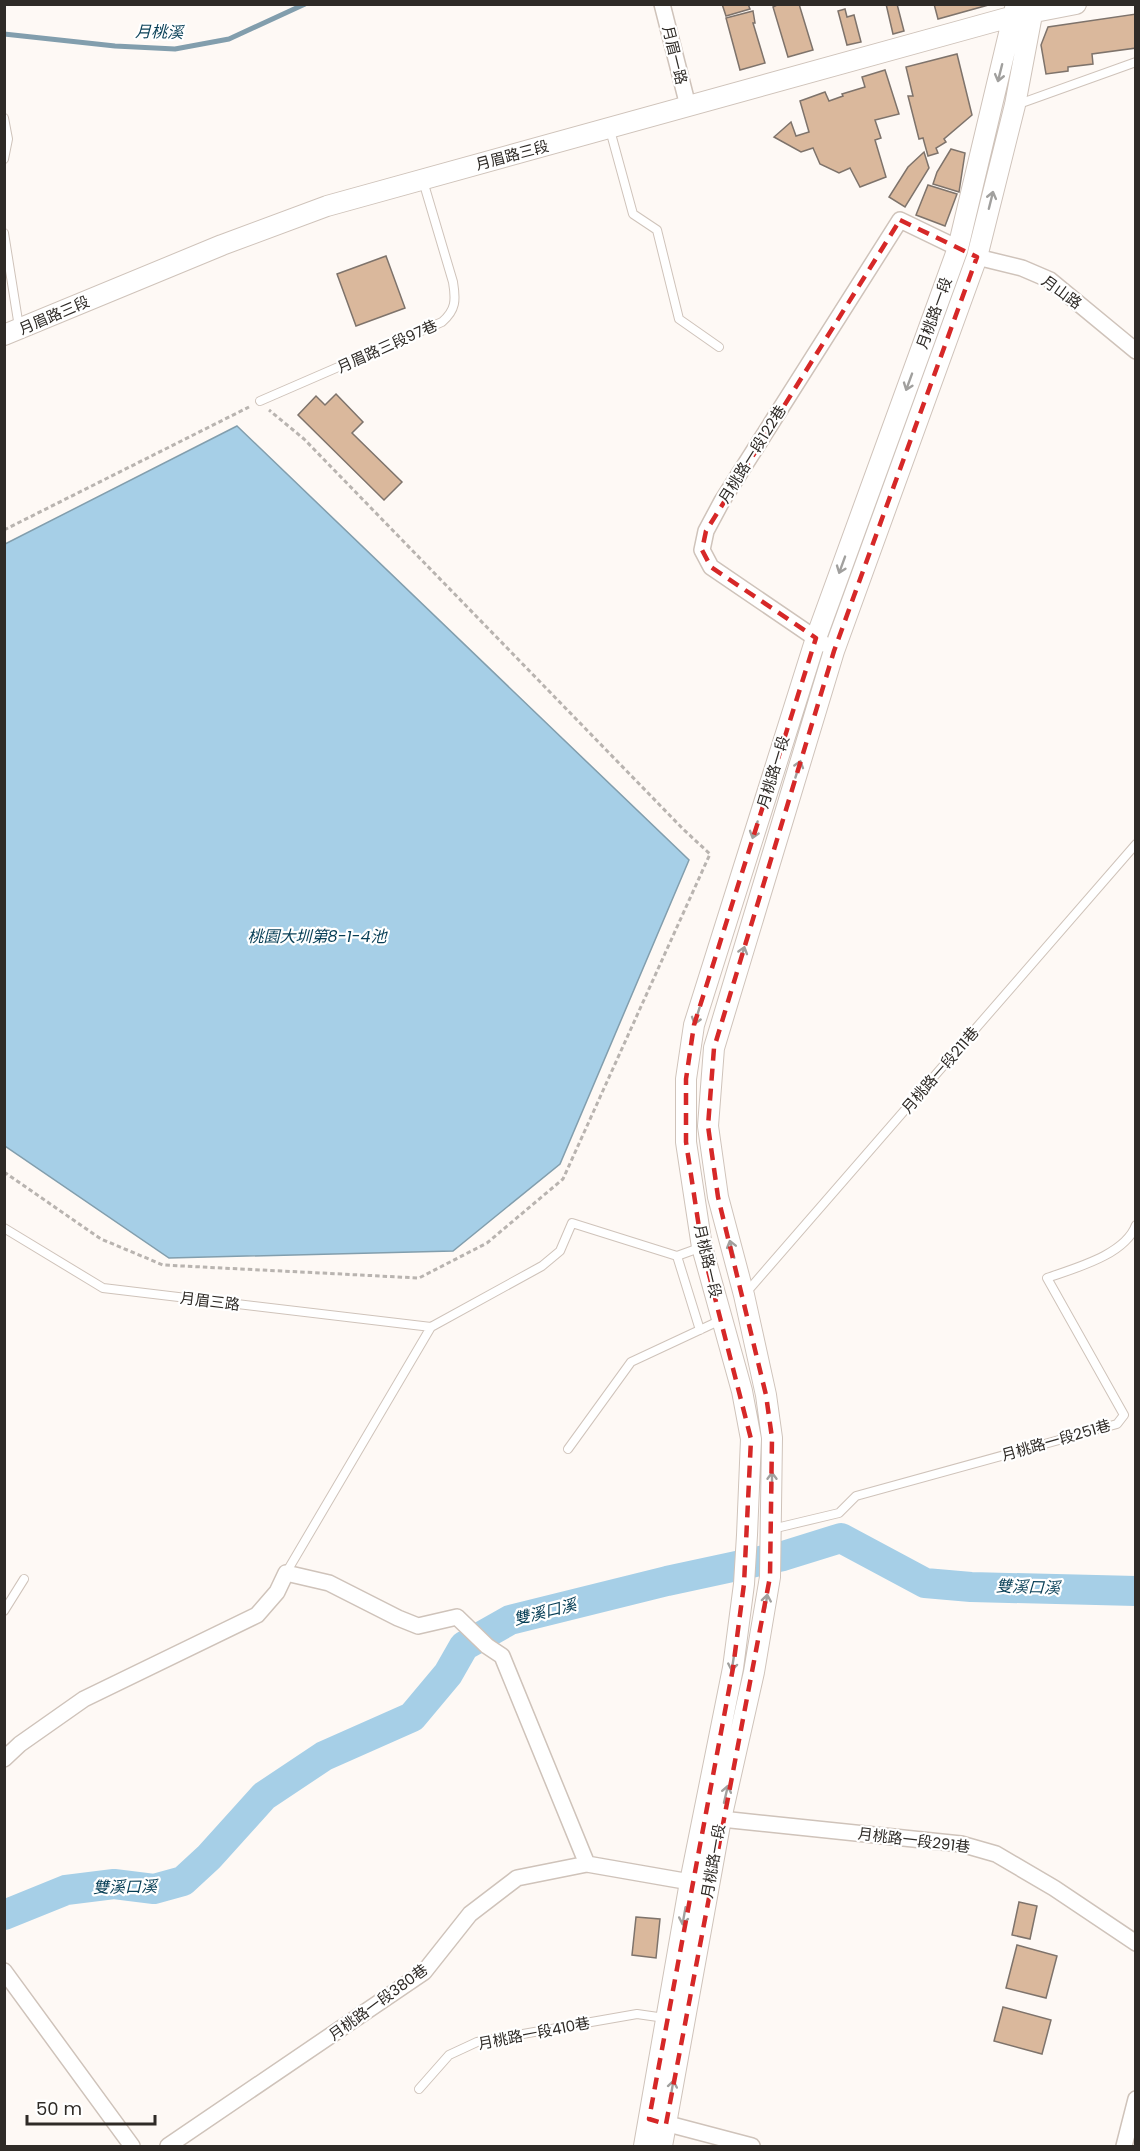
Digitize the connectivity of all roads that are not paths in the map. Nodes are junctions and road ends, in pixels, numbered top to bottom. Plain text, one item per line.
1 (662, 4) edge
2 (1076, 4) edge
3 (1024, 9) edge
4 (1136, 62) edge
5 (1015, 105) junction
6 (688, 106) junction
7 (4, 118) edge
8 (610, 128) junction
9 (4, 159) edge
10 (423, 180) junction
11 (4, 233) edge
12 (958, 248) junction
13 (977, 257) junction
14 (12, 332) edge
15 (719, 348) dead end
16 (1136, 351) edge
17 (260, 401) road end
18 (816, 638) junction
19 (834, 651) junction
20 (1136, 844) edge
21 (1136, 1225) edge
22 (4, 1228) edge
23 (702, 1247) junction
24 (677, 1256) junction
25 (744, 1295) junction
26 (723, 1319) junction
27 (431, 1327) junction
28 (700, 1330) junction
29 (568, 1449) dead end
30 (771, 1534) junction
31 (286, 1573) junction
32 (24, 1579) dead end
33 (4, 1611) edge
34 (4, 1760) edge
35 (712, 1818) junction
36 (587, 1864) junction
37 (690, 1882) junction
38 (1136, 1943) edge
39 (4, 1971) edge
40 (666, 2019) junction
41 (419, 2089) dead end
42 (1136, 2099) edge
43 (657, 2122) junction
44 (132, 2146) edge
45 (168, 2146) edge
46 (644, 2146) edge
47 (662, 2146) edge
48 (752, 2146) edge
49 (1124, 2146) edge

1 - 6 street, 月眉一路
2 - 3 street, 月眉路三段
3 - 5 street, 月桃路一段
3 - 6 street, 月眉路三段
3 -> 12 street, 月桃路一段
4 - 5 lane
13 -> 5 street, 月桃路一段
6 - 8 street, 月眉路三段
7 - 9 lane
8 - 10 street, 月眉路三段
8 - 15 lane
10 - 14 street, 月眉路三段
10 - 17 lane, 月眉路三段97巷
11 - 14 lane
12 - 13 street
12 -> 18 street, 月桃路一段
12 - 18 street, 月桃路一段122巷
13 - 16 street, 月山路
13 - 19 street, 月桃路一段
18 - 19 street, 月桃路一段122巷
18 -> 23 street, 月桃路一段
25 -> 19 street, 月桃路一段
20 - 25 lane, 月桃路一段211巷
21 - 30 lane, 月桃路一段251巷
22 - 27 lane, 月眉三路
23 - 24 lane
23 - 26 street, 月桃路一段
24 - 27 lane
24 - 28 lane
25 - 26 street
30 -> 25 street, 月桃路一段
26 - 28 lane
26 -> 35 street, 月桃路一段
27 - 31 lane
28 - 29 lane
35 -> 30 street, 月桃路一段
31 - 34 street
31 - 36 street
32 - 33 lane
35 - 37 street, 月桃路一段
35 - 38 street, 月桃路一段291巷
43 -> 35 street, 月桃路一段
36 - 37 street, 月桃路一段380巷
36 - 45 street, 月桃路一段380巷
37 -> 40 street, 月桃路一段
39 - 44 street
40 - 41 lane, 月桃路一段410巷
40 - 43 street, 月桃路一段
42 - 49 street
43 - 46 street, 月桃路一段
43 - 47 street, 月桃路一段
43 - 48 street

